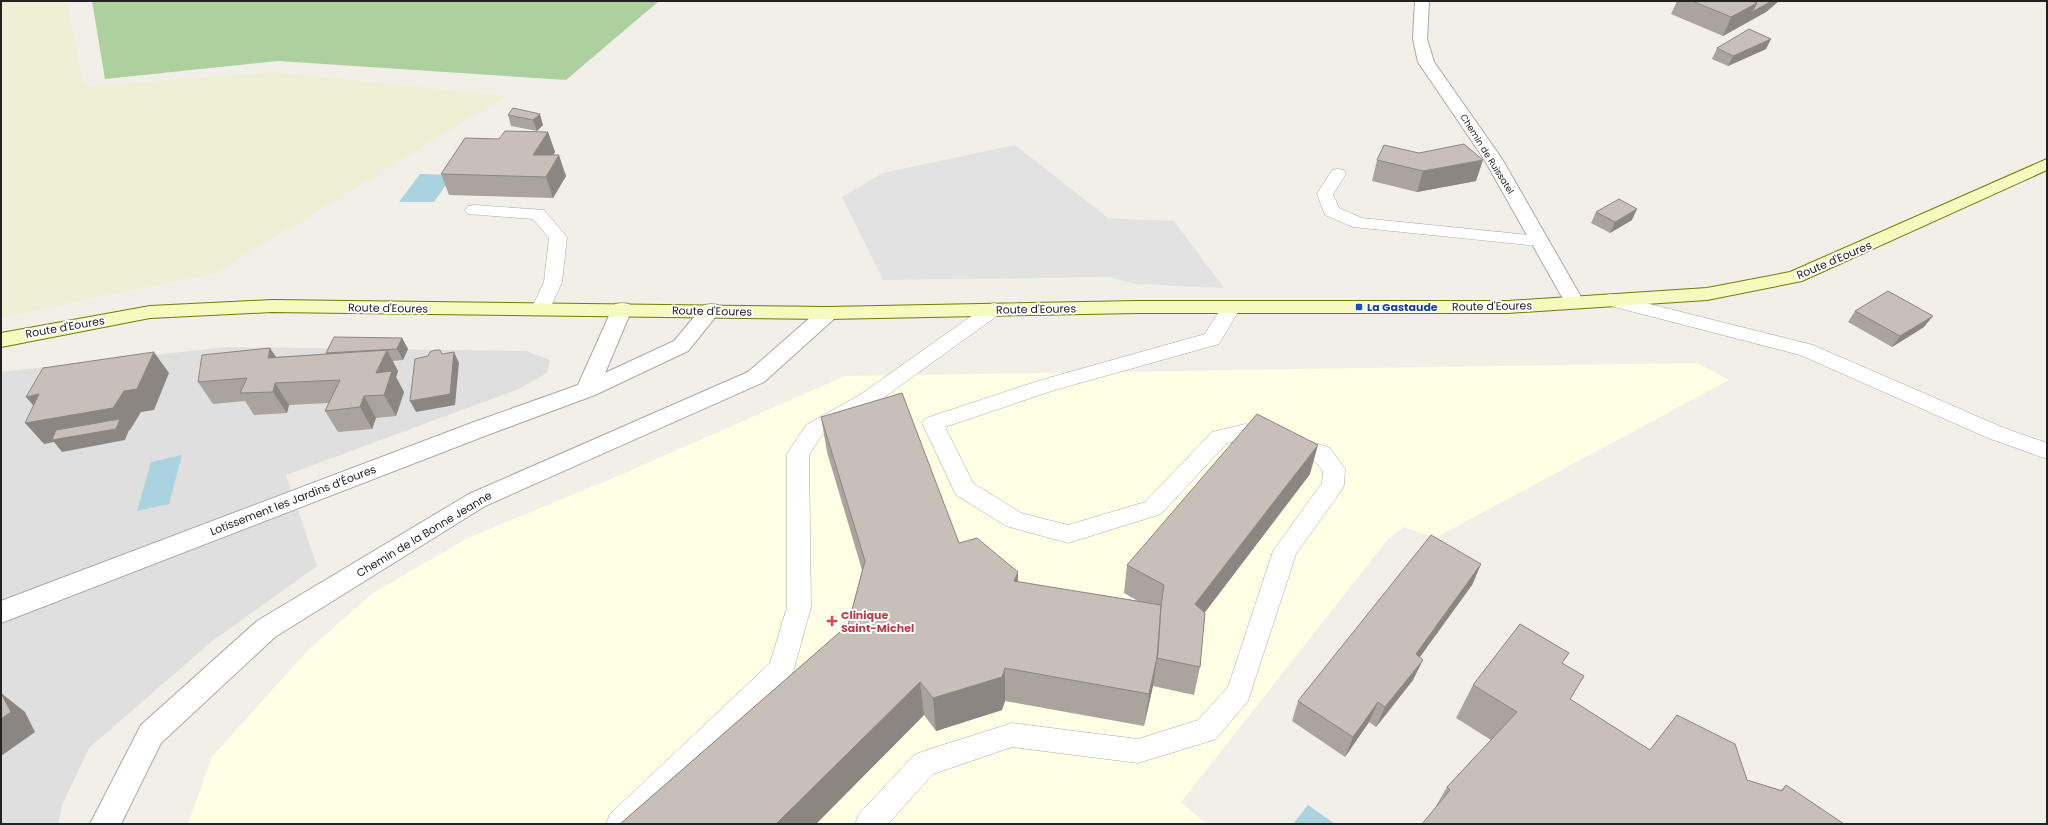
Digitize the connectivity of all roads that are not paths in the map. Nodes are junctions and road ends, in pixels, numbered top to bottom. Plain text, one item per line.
1 (1422, 1) edge
2 (2047, 164) edge
3 (1338, 174) dead end
4 (474, 210) dead end
5 (1539, 241) junction
6 (1610, 300) junction
7 (1574, 302) junction
8 (1231, 307) junction
9 (541, 310) junction
10 (622, 310) junction
11 (711, 310) junction
12 (994, 310) junction
13 (828, 313) junction
14 (1, 340) edge
15 (586, 390) junction
16 (2047, 451) edge
17 (1, 612) edge
18 (105, 824) edge
19 (620, 824) edge
20 (869, 824) edge

1 - 5 street, Chemin de Ruissatel
2 - 6 street, Route d'Eoures
3 - 5 lane
4 - 9 lane
5 - 7 street, Chemin de Ruissatel
6 - 7 street, Route d'Eoures
6 - 16 lane
7 - 8 street, Route d'Eoures
8 - 12 street, Route d'Eoures
8 - 20 lane
9 - 10 street, Route d'Eoures
9 - 14 street, Route d'Eoures
10 - 11 street, Route d'Eoures
10 - 15 street
11 - 13 street, Route d'Eoures
11 - 15 street, Lotissement les Jardins d’Éoures
12 - 13 street, Route d'Eoures
12 - 19 lane
13 - 18 street, Chemin de la Bonne Jeanne
15 - 17 street, Lotissement les Jardins d’Éoures

